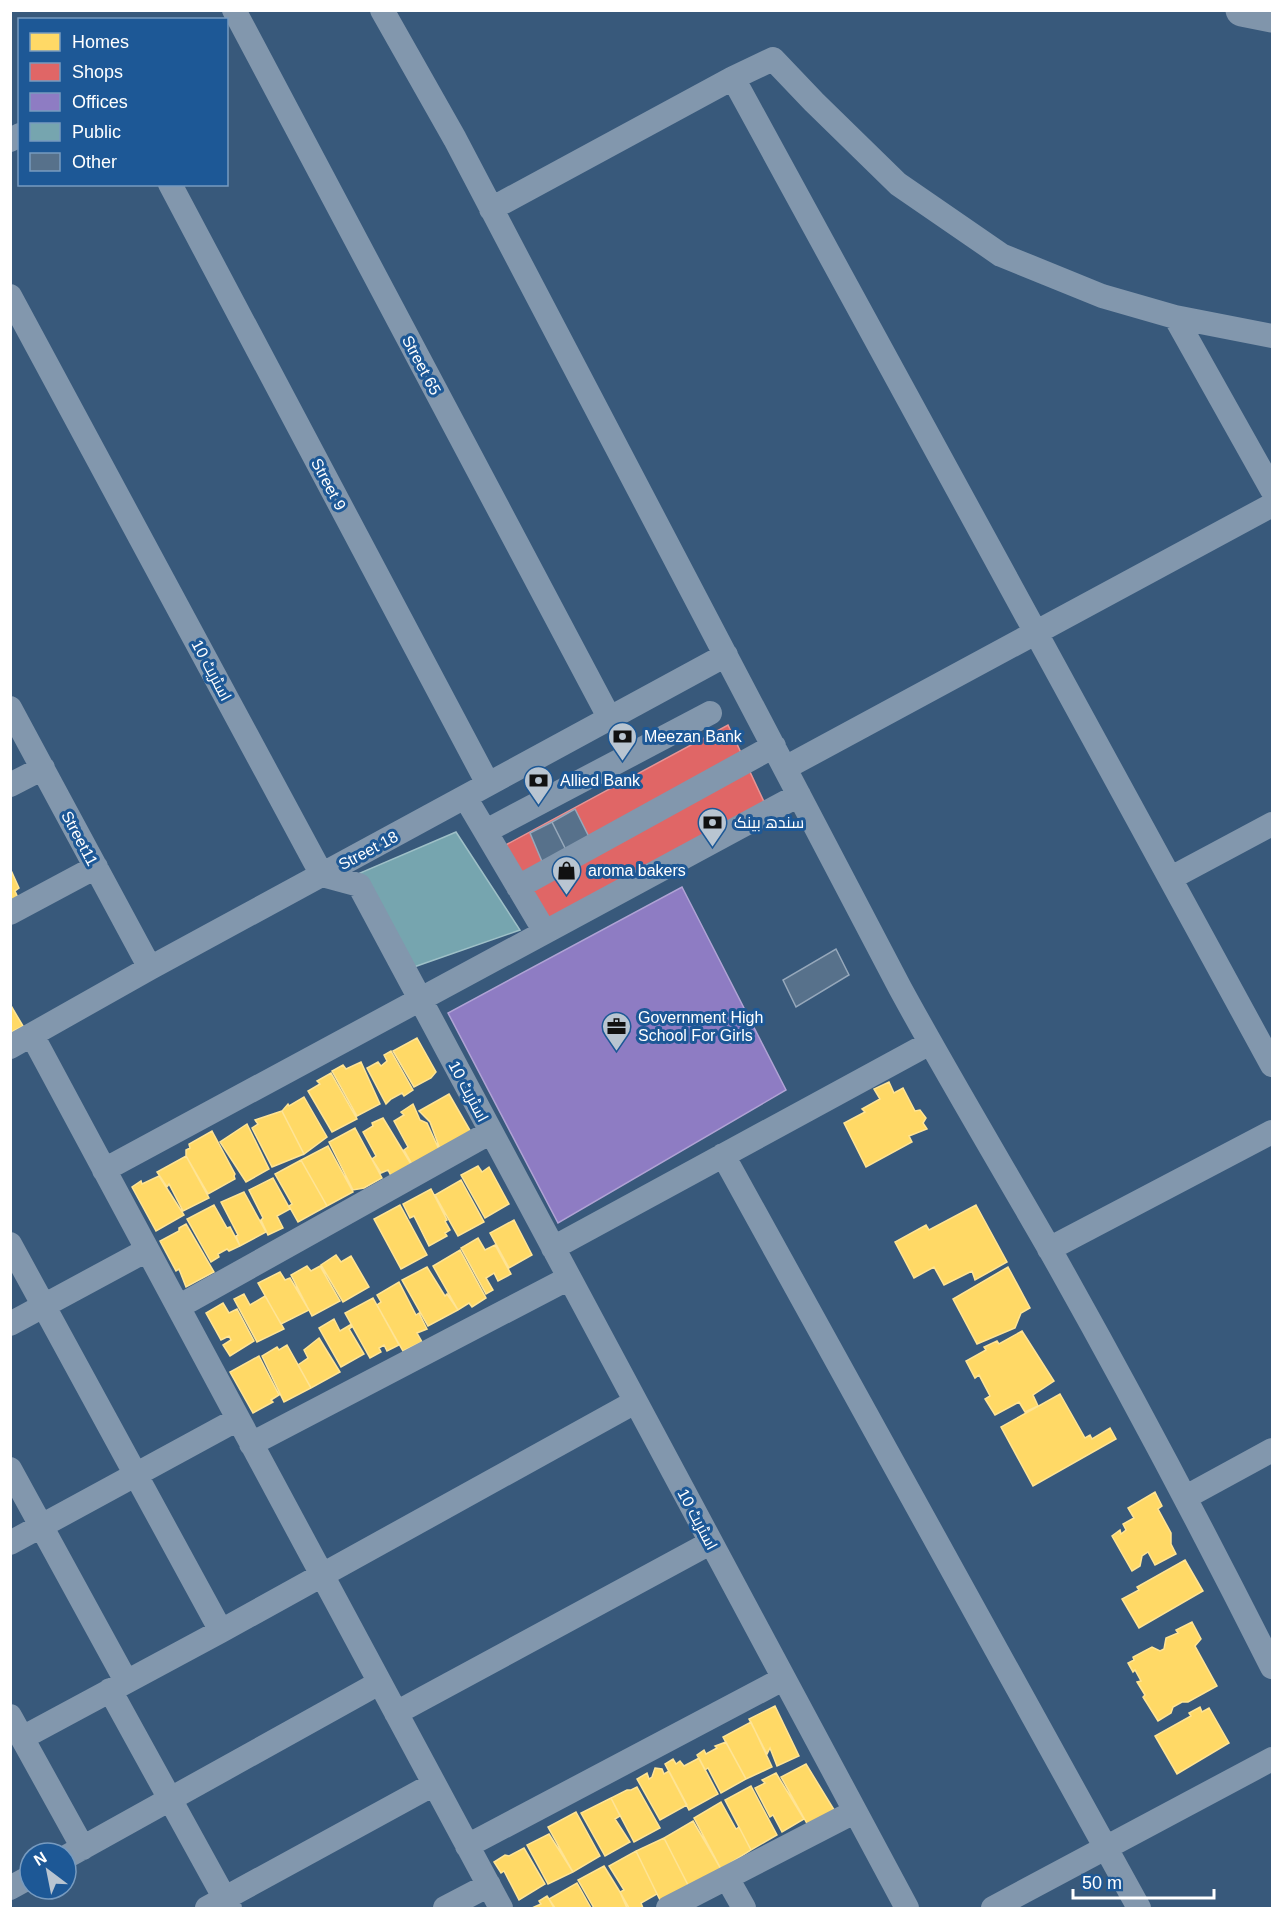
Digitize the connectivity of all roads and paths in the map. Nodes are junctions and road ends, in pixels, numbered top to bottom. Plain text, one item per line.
1 (382, 10) edge
2 (1242, 10) edge
3 (238, 16) edge
4 (1272, 16) edge
5 (733, 78) junction
6 (171, 186) edge
7 (491, 209) junction
8 (10, 296) edge
9 (1175, 317) junction
10 (1272, 336) edge
11 (1272, 490) edge
12 (1272, 505) edge
13 (1037, 633) junction
14 (726, 655) junction
15 (10, 708) edge
16 (710, 713) dead end
17 (610, 719) junction
18 (774, 746) junction
19 (43, 768) junction
20 (785, 768) junction
21 (488, 784) junction
22 (10, 785) edge
23 (800, 795) junction
24 (465, 797) junction
25 (1272, 824) edge
26 (486, 831) junction
27 (96, 867) junction
28 (322, 874) junction
29 (1171, 878) junction
30 (518, 887) junction
31 (10, 913) edge
32 (545, 932) junction
33 (150, 968) junction
34 (420, 1000) junction
35 (32, 1035) junction
36 (930, 1043) junction
37 (10, 1047) edge
38 (1272, 1065) edge
39 (491, 1132) junction
40 (1272, 1132) edge
41 (723, 1155) junction
42 (104, 1170) junction
43 (10, 1244) edge
44 (553, 1248) junction
45 (1049, 1249) junction
46 (147, 1250) junction
47 (569, 1278) junction
48 (44, 1306) junction
49 (178, 1307) junction
50 (10, 1324) edge
51 (635, 1401) junction
52 (238, 1419) junction
53 (251, 1444) junction
54 (1272, 1450) edge
55 (10, 1469) edge
56 (136, 1474) junction
57 (1186, 1497) junction
58 (41, 1526) junction
59 (10, 1543) edge
60 (710, 1543) junction
61 (321, 1574) junction
62 (221, 1631) junction
63 (1272, 1667) edge
64 (783, 1678) junction
65 (380, 1683) junction
66 (118, 1686) junction
67 (396, 1713) junction
68 (10, 1716) edge
69 (20, 1747) edge
70 (1272, 1759) edge
71 (434, 1784) junction
72 (170, 1800) junction
73 (854, 1812) junction
74 (69, 1841) edge
75 (467, 1846) junction
76 (1106, 1848) junction
77 (78, 1850) edge
78 (727, 1878) junction
79 (489, 1885) junction
80 (220, 1905) edge
81 (445, 1908) edge
82 (501, 1908) edge
83 (668, 1908) edge
84 (744, 1908) edge
85 (907, 1908) edge
86 (993, 1908) edge
87 (1139, 1908) edge

1 - 7 street
2 - 4 highway
3 - 17 street, Street 65
5 - 7 street
5 - 9 street
5 - 13 street
6 - 21 street, Street 9
7 - 14 street
8 - 28 street, اسٹریٹ 10
9 - 10 street
9 - 11 street
12 - 13 street
13 - 20 street
13 - 29 street
14 - 17 street, Street 18
14 - 18 street
15 - 19 street, Street11
16 - 26 street
17 - 21 street, Street 18
18 - 20 street
18 - 30 street
19 - 22 street
19 - 27 street, Street11
20 - 23 street
21 - 24 street, Street 18
23 - 32 street
23 - 36 street
24 - 26 street
24 - 28 street, Street 18
25 - 29 street
26 - 30 street
27 - 31 street
27 - 33 street, Street11
28 - 33 street, Street 18
28 - 34 street, اسٹریٹ 10
29 - 38 street
30 - 32 street
32 - 34 street
33 - 35 street, Street 18
34 - 39 street, اسٹریٹ 10
34 - 42 street
35 - 37 street, Street 18
35 - 42 street
36 - 41 street
36 - 45 street
39 - 44 street, اسٹریٹ 10
39 - 49 street
40 - 45 street
41 - 44 street
41 - 76 street
42 - 46 street
43 - 48 street
44 - 47 street, اسٹریٹ 10
45 - 57 street
46 - 48 street
46 - 49 street
47 - 51 street, اسٹریٹ 10
47 - 53 street
48 - 50 street
48 - 56 street
49 - 52 street
51 - 60 street, اسٹریٹ 10
51 - 61 street
52 - 53 street
52 - 56 street
53 - 61 street
54 - 57 street
55 - 58 street
56 - 58 street
56 - 62 street
57 - 63 street
58 - 59 street
58 - 66 street
60 - 64 street, اسٹریٹ 10
60 - 67 street
61 - 62 street
61 - 65 street
62 - 66 street
64 - 73 street, اسٹریٹ 10
64 - 75 street
65 - 67 street
65 - 72 street
66 - 69 street
66 - 72 street
67 - 71 street
68 - 69 street
69 - 74 street
70 - 76 street
71 - 75 street
71 - 80 street
72 - 77 street
72 - 80 street
73 - 78 street
73 - 85 street, اسٹریٹ 10
75 - 79 street
76 - 86 street
76 - 87 street
78 - 83 street
78 - 84 street
79 - 81 street
79 - 82 street

